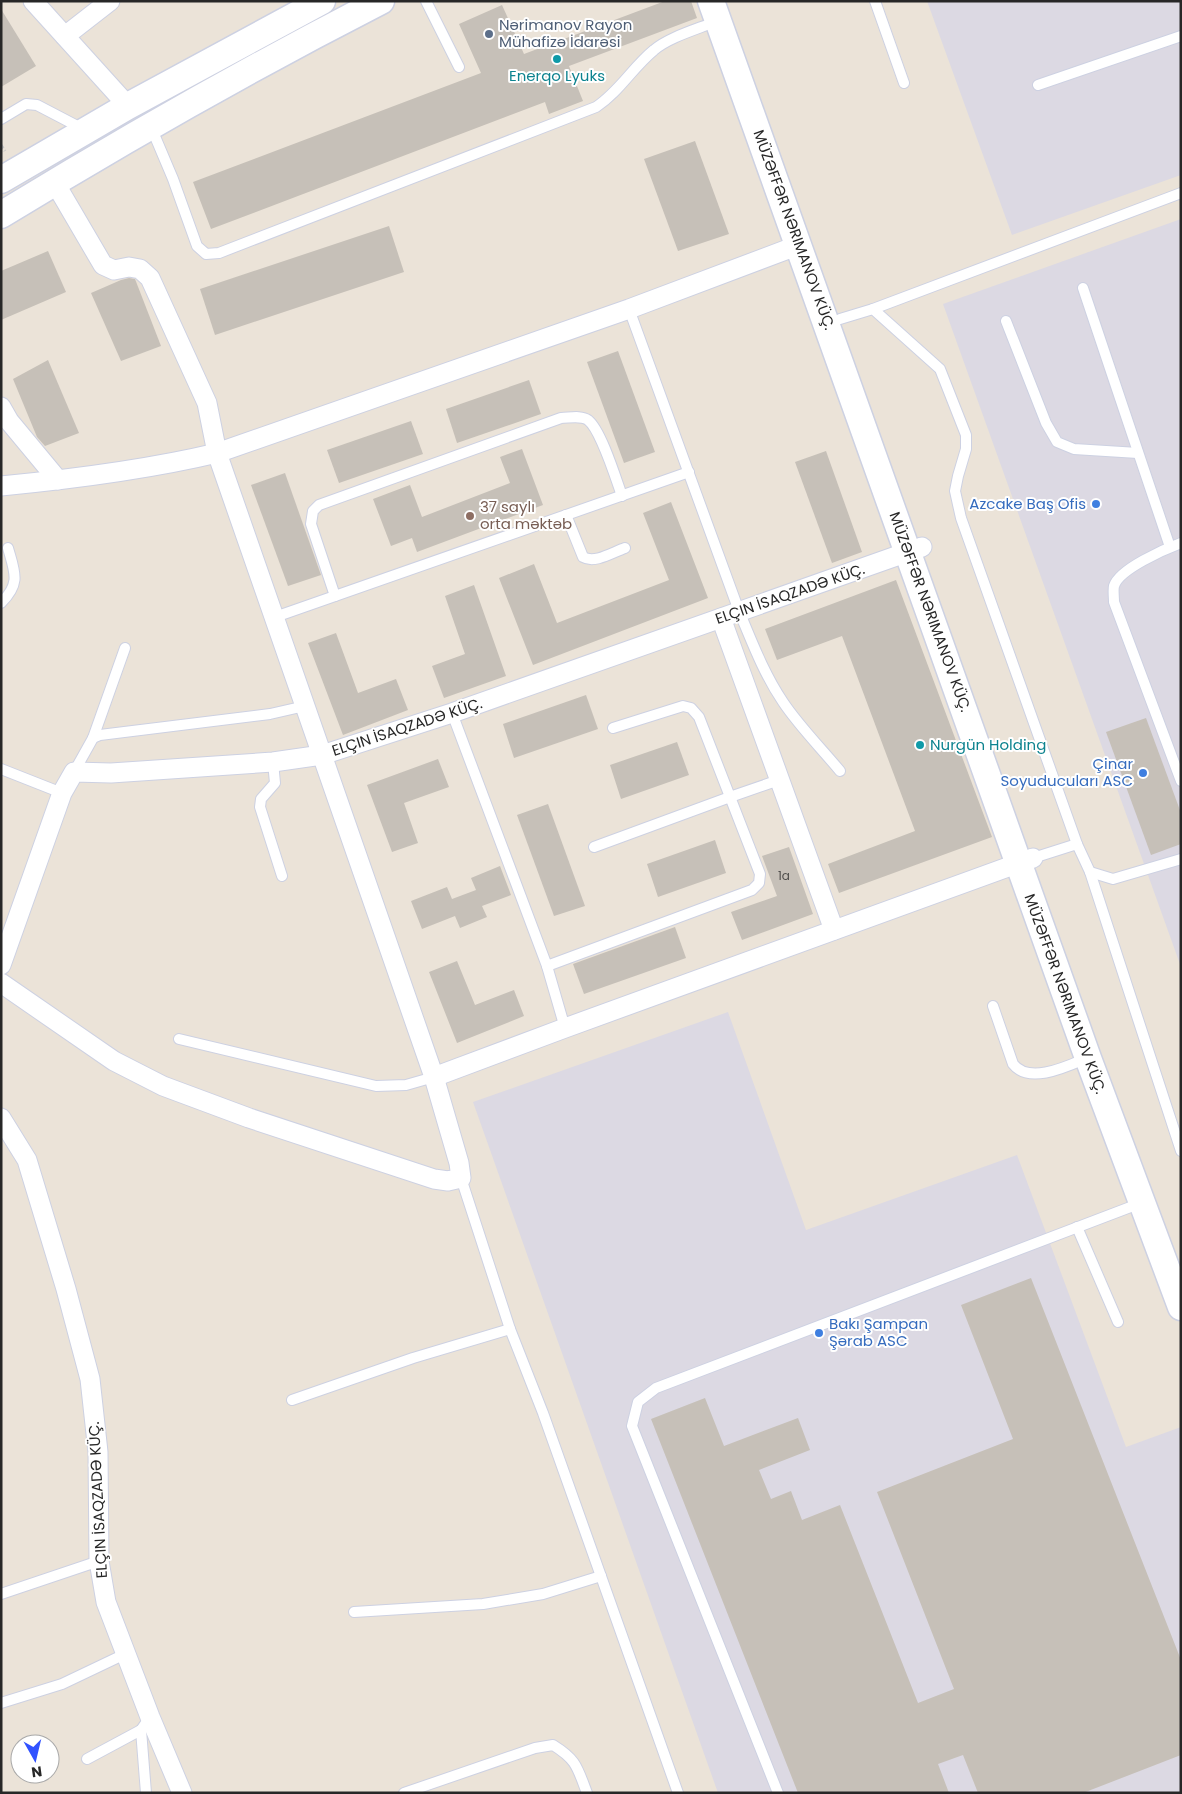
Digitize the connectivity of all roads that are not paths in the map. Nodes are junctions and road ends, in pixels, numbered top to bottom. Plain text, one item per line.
1 (33, 1) edge
2 (110, 1) edge
3 (322, 1) edge
4 (381, 1) edge
5 (426, 1) edge
6 (875, 1) edge
7 (720, 8) edge
8 (290, 18) junction
9 (65, 36) junction
10 (1181, 36) edge
11 (302, 41) junction
12 (458, 67) dead end
13 (904, 83) dead end
14 (1038, 85) dead end
15 (128, 106) junction
16 (1, 119) edge
17 (150, 126) junction
18 (86, 131) junction
19 (1, 180) edge
20 (55, 183) junction
21 (1181, 193) edge
22 (1, 215) edge
23 (800, 245) junction
24 (1083, 288) dead end
25 (629, 309) junction
26 (873, 309) junction
27 (840, 319) junction
28 (1006, 321) dead end
29 (1, 407) edge
30 (217, 453) junction
31 (1138, 453) junction
32 (689, 472) junction
33 (58, 480) junction
34 (1, 486) edge
35 (622, 496) junction
36 (566, 515) junction
37 (1181, 543) edge
38 (1170, 547) junction
39 (8, 548) dead end
40 (625, 548) dead end
41 (915, 550) junction
42 (335, 596) junction
43 (1, 603) edge
44 (739, 611) junction
45 (275, 617) junction
46 (721, 618) junction
47 (125, 648) dead end
48 (305, 706) junction
49 (452, 713) junction
50 (613, 728) dead end
51 (93, 738) junction
52 (322, 755) junction
53 (273, 762) junction
54 (1, 769) edge
55 (840, 771) dead end
56 (74, 772) junction
57 (779, 780) junction
58 (1181, 781) edge
59 (62, 793) junction
60 (730, 797) junction
61 (1076, 844) junction
62 (594, 847) dead end
63 (1181, 859) edge
64 (1026, 861) junction
65 (1090, 872) junction
66 (282, 876) dead end
67 (834, 930) junction
68 (1, 965) edge
69 (547, 966) junction
70 (1, 983) edge
71 (993, 1006) dead end
72 (566, 1028) junction
73 (179, 1039) dead end
74 (1088, 1058) junction
75 (434, 1077) junction
76 (1, 1118) edge
77 (1181, 1151) edge
78 (461, 1178) junction
79 (1141, 1203) junction
80 (1077, 1227) junction
81 (1181, 1267) edge
82 (1181, 1306) edge
83 (1118, 1322) dead end
84 (510, 1329) junction
85 (292, 1400) dead end
86 (99, 1561) junction
87 (601, 1576) junction
88 (1, 1594) edge
89 (354, 1612) dead end
90 (125, 1654) junction
91 (1, 1703) edge
92 (145, 1723) junction
93 (87, 1759) dead end
94 (146, 1793) edge
95 (182, 1793) edge
96 (404, 1793) edge
97 (587, 1793) edge
98 (678, 1793) edge
99 (778, 1793) edge

1 - 9 street
2 - 9 street
3 - 8 main road
4 - 11 main road
5 - 12 lane
6 - 13 lane
7 - 17 lane
7 - 23 main road, MÜZƏFFƏR NƏRIMANOV KÜÇ.
7 - 27 main road
8 - 11 main road
8 - 15 main road
9 - 15 street
10 - 14 lane
11 - 17 main road
15 - 18 main road
16 - 18 lane
17 - 20 main road
18 - 19 main road
20 - 22 main road
20 - 30 street
21 - 26 lane
23 - 25 street
23 - 41 main road, MÜZƏFFƏR NƏRIMANOV KÜÇ.
24 - 31 lane
25 - 30 street
25 - 32 lane
26 - 27 lane
26 - 61 lane
27 - 41 main road
28 - 31 lane
29 - 33 street
30 - 33 street
30 - 45 street
31 - 38 lane
32 - 35 lane
32 - 44 lane
33 - 34 street
35 - 36 lane
35 - 42 lane
36 - 40 lane
36 - 42 lane
37 - 38 lane
38 - 58 lane
39 - 43 lane
41 - 44 street, ELÇIN İSAQZADƏ KÜÇ.
41 - 64 main road
42 - 45 lane
44 - 46 street, ELÇIN İSAQZADƏ KÜÇ.
44 - 55 lane
45 - 48 street
46 - 49 street, ELÇIN İSAQZADƏ KÜÇ.
46 - 57 street
47 - 51 lane
48 - 51 lane
48 - 52 street
49 - 52 street, ELÇIN İSAQZADƏ KÜÇ.
49 - 69 lane
50 - 60 lane
51 - 56 lane
52 - 53 street, ELÇIN İSAQZADƏ KÜÇ.
52 - 75 street
53 - 56 street, ELÇIN İSAQZADƏ KÜÇ.
53 - 66 lane
54 - 59 lane
56 - 59 street
57 - 60 lane
57 - 67 street
59 - 68 street
60 - 62 lane
60 - 69 lane
61 - 64 lane
61 - 65 lane
63 - 65 lane
64 - 67 street
64 - 74 main road, MÜZƏFFƏR NƏRIMANOV KÜÇ.
64 - 81 main road
65 - 77 lane
67 - 72 street
69 - 72 lane
70 - 78 street
71 - 74 lane
72 - 75 street
73 - 75 lane
74 - 79 main road, MÜZƏFFƏR NƏRIMANOV KÜÇ.
75 - 78 street
76 - 86 street, ELÇIN İSAQZADƏ KÜÇ.
78 - 84 lane
79 - 80 lane
79 - 82 main road, MÜZƏFFƏR NƏRIMANOV KÜÇ.
80 - 83 lane
80 - 99 lane
84 - 85 lane
84 - 87 lane
86 - 88 lane
86 - 90 street, ELÇIN İSAQZADƏ KÜÇ.
87 - 89 lane
87 - 98 lane
90 - 91 lane
90 - 92 street, ELÇIN İSAQZADƏ KÜÇ.
92 - 93 lane
92 - 94 lane
92 - 95 street, ELÇIN İSAQZADƏ KÜÇ.
96 - 97 lane

